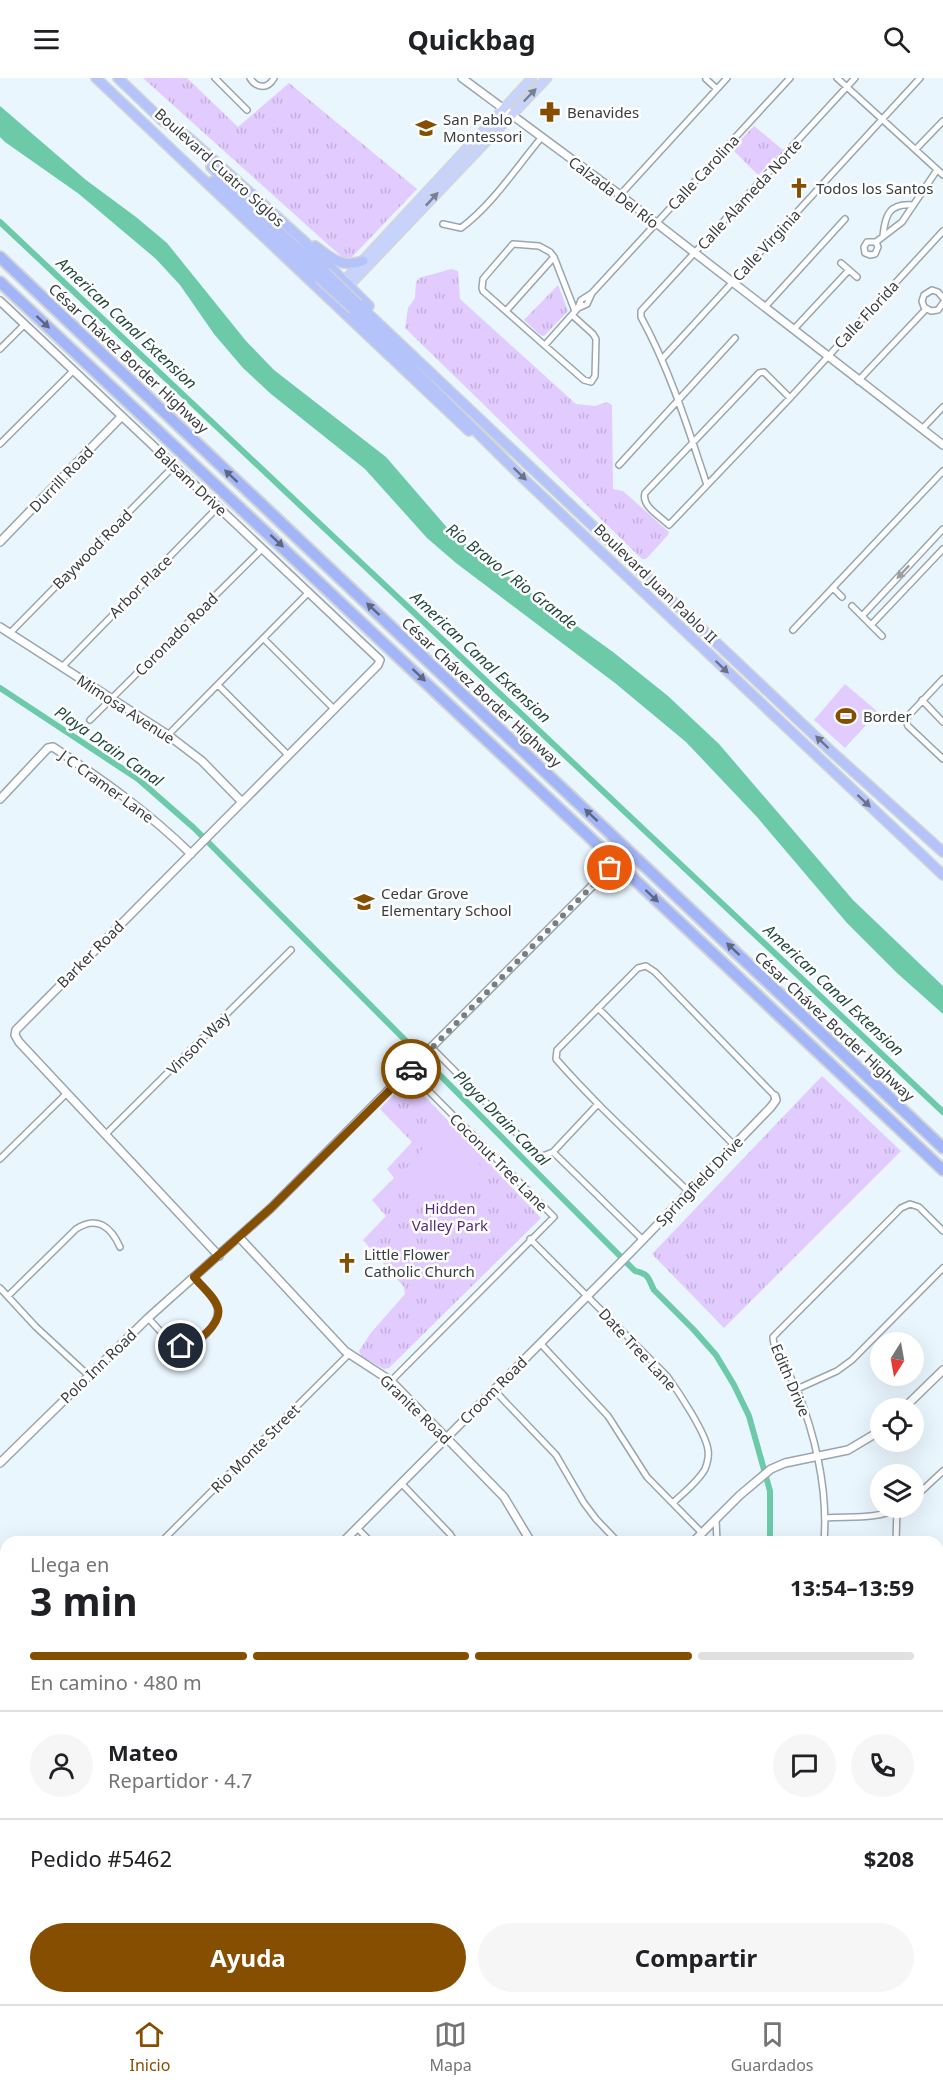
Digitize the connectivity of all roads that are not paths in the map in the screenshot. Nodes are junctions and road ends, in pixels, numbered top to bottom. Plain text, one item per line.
1 (96, 78) edge
2 (101, 78) edge
3 (118, 78) edge
4 (215, 78) edge
5 (250, 78) edge
6 (274, 78) edge
7 (462, 78) edge
8 (532, 78) edge
9 (547, 78) edge
10 (727, 78) edge
11 (790, 78) edge
12 (837, 78) edge
13 (855, 78) edge
14 (920, 78) edge
15 (706, 79) edge
16 (847, 86) junction
17 (717, 89) junction
18 (502, 109) junction
19 (247, 110) dead end
20 (511, 115) junction
21 (161, 119) junction
22 (882, 119) junction
23 (943, 121) edge
24 (541, 138) junction
25 (916, 149) junction
26 (940, 173) edge
27 (220, 181) junction
28 (620, 195) junction
29 (913, 205) junction
30 (844, 219) dead end
31 (443, 224) dead end
32 (656, 224) junction
33 (943, 231) edge
34 (883, 236) junction
35 (304, 241) junction
36 (876, 243) dead end
37 (694, 253) junction
38 (0, 257) edge
39 (554, 257) junction
40 (363, 261) junction
41 (841, 263) dead end
42 (849, 270) junction
43 (321, 274) junction
44 (857, 277) dead end
45 (0, 282) edge
46 (732, 282) junction
47 (346, 283) junction
48 (942, 294) edge
49 (331, 300) junction
50 (0, 301) edge
51 (943, 303) edge
52 (356, 307) junction
53 (765, 307) junction
54 (926, 309) junction
55 (506, 311) junction
56 (575, 311) junction
57 (24, 325) junction
58 (794, 329) junction
59 (735, 338) dead end
60 (545, 345) junction
61 (0, 349) edge
62 (827, 356) junction
63 (662, 359) junction
64 (73, 371) junction
65 (858, 381) junction
66 (790, 398) junction
67 (678, 400) junction
68 (943, 407) edge
69 (121, 417) junction
70 (922, 429) junction
71 (495, 433) junction
72 (692, 442) junction
73 (0, 444) edge
74 (943, 445) edge
75 (493, 447) junction
76 (175, 465) junction
77 (619, 465) dead end
78 (943, 471) edge
79 (707, 485) junction
80 (219, 506) junction
81 (943, 529) edge
82 (0, 542) edge
83 (930, 543) junction
84 (262, 549) junction
85 (941, 550) edge
86 (833, 588) junction
87 (309, 592) junction
88 (842, 597) dead end
89 (852, 606) dead end
90 (862, 616) junction
91 (871, 625) junction
92 (0, 627) edge
93 (793, 630) dead end
94 (10, 633) junction
95 (882, 636) dead end
96 (264, 639) junction
97 (380, 661) joint
98 (62, 667) junction
99 (943, 679) edge
100 (218, 685) junction
101 (111, 699) junction
102 (922, 700) junction
103 (334, 709) junction
104 (90, 720) dead end
105 (943, 722) edge
106 (168, 735) junction
107 (288, 755) junction
108 (943, 759) edge
109 (0, 800) edge
110 (242, 802) junction
111 (943, 852) edge
112 (191, 854) junction
113 (610, 868) dead end
114 (943, 875) edge
115 (291, 950) dead end
116 (598, 1008) junction
117 (430, 1050) junction
118 (409, 1071) junction
119 (67, 1093) junction
120 (776, 1096) joint
121 (598, 1104) junction
122 (105, 1135) junction
123 (733, 1144) junction
124 (943, 1148) edge
125 (553, 1152) junction
126 (0, 1159) edge
127 (943, 1170) edge
128 (689, 1192) junction
129 (943, 1231) edge
130 (239, 1237) junction
131 (530, 1239) junction
132 (643, 1240) junction
133 (120, 1246) dead end
134 (219, 1256) junction
135 (619, 1264) joint
136 (943, 1268) edge
137 (194, 1277) junction
138 (0, 1288) edge
139 (587, 1295) junction
140 (8, 1296) junction
141 (148, 1318) junction
142 (540, 1343) junction
143 (349, 1354) junction
144 (943, 1370) edge
145 (88, 1375) junction
146 (391, 1381) junction
147 (797, 1389) junction
148 (494, 1390) junction
149 (914, 1398) edge
150 (870, 1437) edge
151 (446, 1438) junction
152 (817, 1457) junction
153 (0, 1463) edge
154 (943, 1471) edge
155 (401, 1483) junction
156 (924, 1489) edge
157 (673, 1503) junction
158 (870, 1516) edge
159 (825, 1518) junction
160 (897, 1518) edge
161 (716, 1520) junction
162 (357, 1528) junction
163 (702, 1533) junction
164 (168, 1536) edge
165 (349, 1536) edge
166 (365, 1536) edge
167 (451, 1536) edge
168 (527, 1536) edge
169 (612, 1536) edge
170 (699, 1536) edge
171 (717, 1536) edge
172 (824, 1536) edge
173 (896, 1536) edge

1 - 43 highway
2 - 27 highway, Boulevard Cuatro Siglos
3 - 21 highway, Boulevard Cuatro Siglos
4 - 19 street
5 - 6 street
7 - 18 street, Calzada Del Río
8 - 18 main road
20 -> 9 main road
10 - 17 street
11 - 32 street, Calle Carolina
12 - 16 street
13 - 16 street, Calle Alameda Norte
14 - 22 street, Calle Virginia
15 - 17 street
16 - 22 street
16 - 37 street, Calle Alameda Norte
17 - 28 street
18 - 20 street, Calzada Del Río
18 - 40 main road
20 - 24 street, Calzada Del Río
47 -> 20 main road
21 - 27 highway, Boulevard Cuatro Siglos
21 - 35 highway
22 - 25 street
22 - 46 street, Calle Virginia
23 - 25 street
24 - 28 street, Calzada Del Río
24 - 31 street
25 - 26 street
26 - 29 street
27 - 43 highway, Boulevard Cuatro Siglos
28 - 32 street, Calzada Del Río
29 - 34 street
29 - 34 street
30 - 53 street
32 - 37 street, Calzada Del Río
32 - 56 street, Calle Carolina
33 - 62 street, Calle Florida
34 - 36 street
35 - 40 highway
35 - 43 highway
37 - 46 street, Calzada Del Río
37 - 63 street, Calle Alameda Norte
124 -> 38 highway, César Chávez Border Highway
39 - 55 street
39 - 55 street
39 - 56 street
40 - 47 main road
41 - 42 street
42 - 44 street
42 - 58 street
43 - 47 highway
43 - 49 highway
43 - 52 highway, bridge
45 -> 127 highway, César Chávez Border Highway
46 - 53 street, Calzada Del Río
46 - 63 street, Calle Virginia
47 - 49 main road
47 - 52 highway
48 - 54 street
49 - 52 highway
50 - 57 street, Balsam Drive
51 - 54 street
52 - 71 highway, Boulevard Juan Pablo II
52 - 71 highway
52 - 75 highway, Boulevard Juan Pablo II
52 - 75 highway
53 - 58 street, Calzada Del Río
54 - 65 street
55 - 60 street
56 - 60 street, Calle Carolina
56 - 60 street
57 - 61 street
57 - 64 street, Balsam Drive
58 - 62 street, Calzada Del Río
59 - 67 street
62 - 65 street, Calzada Del Río
62 - 66 street, Calle Florida
63 - 67 street
64 - 69 street, Balsam Drive
64 - 73 street
65 - 70 street, Calzada Del Río
66 - 72 street
66 - 79 street, Calle Florida
67 - 72 street
67 - 77 street
68 - 70 street
69 - 76 street, Balsam Drive
69 - 82 street, Durrill Road
70 - 74 street, Calzada Del Río
111 -> 71 highway, Boulevard Juan Pablo II
72 - 79 street
72 - 79 street, Calle Florida
75 -> 114 highway, Boulevard Juan Pablo II
76 - 80 street, Balsam Drive
76 - 94 street, Baywood Road
78 - 86 street
80 - 84 street, Balsam Drive
80 - 98 street, Arbor Place
81 - 83 street
83 - 85 street
83 -> 90 street
84 - 87 street, Balsam Drive
84 - 101 street, Coronado Road
85 - 91 street
86 - 88 street
86 - 93 street
87 - 96 street
87 - 97 street, Balsam Drive
89 - 90 street
90 - 91 street
91 - 95 street
92 - 94 street, Mimosa Avenue
94 - 98 street, Mimosa Avenue
96 - 100 street
96 - 103 street
97 - 103 street, Barker Road
98 - 101 street, Mimosa Avenue
99 - 102 street
100 - 106 street
100 - 107 street
101 - 104 street, Coronado Road
101 - 106 street, Mimosa Avenue
102 - 105 street
102 - 108 street
103 - 107 street, Barker Road
106 - 110 street, Mimosa Avenue
107 - 110 street, Barker Road
109 - 112 street, J C Cramer Lane
110 - 112 street, Barker Road
112 - 119 street, Barker Road
113 - 117 street, Polo Inn Road
115 - 122 street, Vinson Way
116 - 120 street
116 - 121 street
116 - 123 street
117 - 118 street, Polo Inn Road
117 - 125 street
118 - 130 street, Polo Inn Road
118 - 131 street, Coconut Tree Lane
119 - 122 street, Barker Road
119 - 126 street
120 - 123 street, Springfield Drive
121 - 125 street
121 - 128 street
122 - 134 street, Barker Road
123 - 128 street, Springfield Drive
125 - 132 street
128 - 132 street, Springfield Drive
129 - 147 street, Edith Drive
130 - 134 street, Polo Inn Road
130 - 143 street, Granite Road
131 - 139 street, Date Tree Lane
131 - 146 street, Coconut Tree Lane
132 - 135 street, Springfield Drive
133 - 140 street
134 - 137 street, Polo Inn Road
135 - 139 street, Croom Road
136 - 147 street
137 - 141 street, Polo Inn Road
137 - 141 street
138 - 140 street
139 - 142 street, Croom Road
139 - 157 street, Date Tree Lane
140 - 145 street
141 - 145 street, Polo Inn Road
142 - 148 street, Croom Road
142 - 157 street
143 - 146 street, Granite Road
143 - 164 street, Rio Monte Street
144 - 149 street
145 - 153 street, Polo Inn Road
146 - 151 street, Granite Road
147 - 152 street, Edith Drive
148 - 151 street, Croom Road
148 - 169 street
150 - 152 street
151 - 155 street, Croom Road
151 - 168 street, Granite Road
152 - 159 street, Edith Drive
152 - 161 street
154 - 156 street
155 - 162 street, Croom Road
155 - 167 street
157 - 163 street
158 - 159 street
159 - 172 street, Edith Drive
160 - 173 street
161 - 163 street
161 - 171 street
162 - 165 street, Croom Road
162 - 166 street
163 - 170 street

